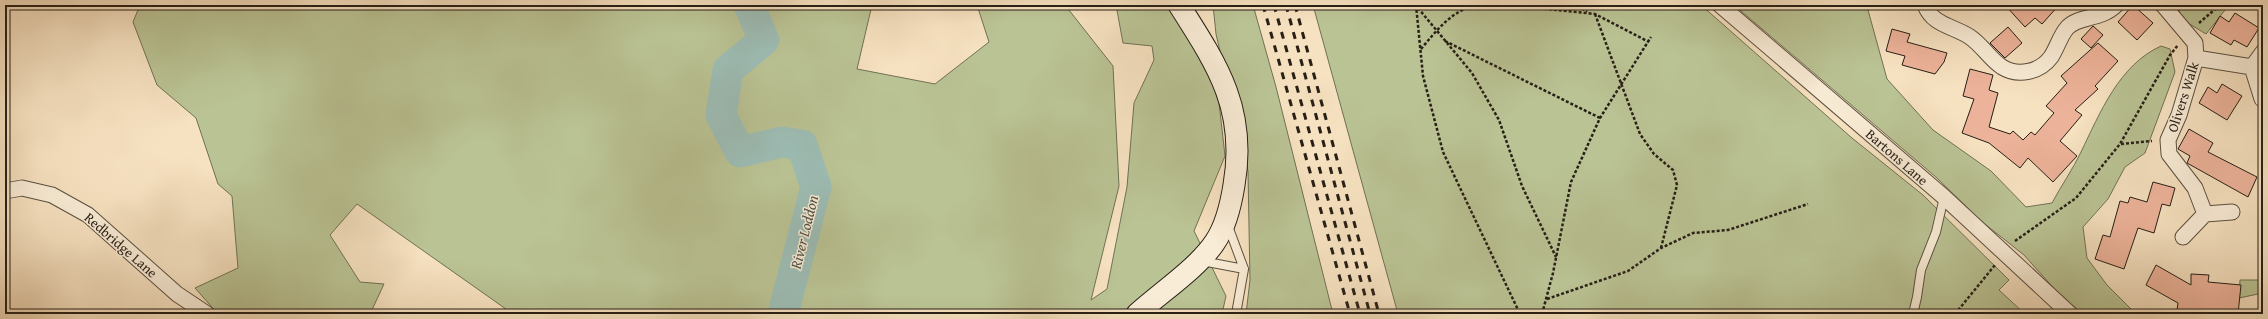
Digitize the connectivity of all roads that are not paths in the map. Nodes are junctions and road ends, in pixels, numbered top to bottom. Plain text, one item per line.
1 (1179, 5) edge
2 (1720, 5) edge
3 (1925, 5) edge
4 (2116, 5) edge
5 (2164, 6) edge
6 (2263, 52) edge
7 (2196, 58) junction
8 (2252, 67) junction
9 (2262, 99) dead end
10 (5, 192) edge
11 (1944, 197) junction
12 (2232, 212) dead end
13 (2205, 214) junction
14 (1225, 219) junction
15 (2183, 237) dead end
16 (1198, 260) junction
17 (1244, 269) junction
18 (207, 314) edge
19 (1137, 314) edge
20 (1236, 314) edge
21 (1912, 314) edge
22 (2070, 314) edge

1 - 14 street
2 - 11 street, Bartons Lane
3 - 4 street
5 - 7 street, Olivers Walk
6 - 8 street
7 - 8 street
7 - 13 street, Olivers Walk
8 - 9 street
10 - 18 street, Redbridge Lane
11 - 21 lane
11 - 22 street, Bartons Lane
12 - 13 street
13 - 15 street
14 - 16 street
14 - 17 lane
16 - 17 lane
16 - 19 street
17 - 20 lane

